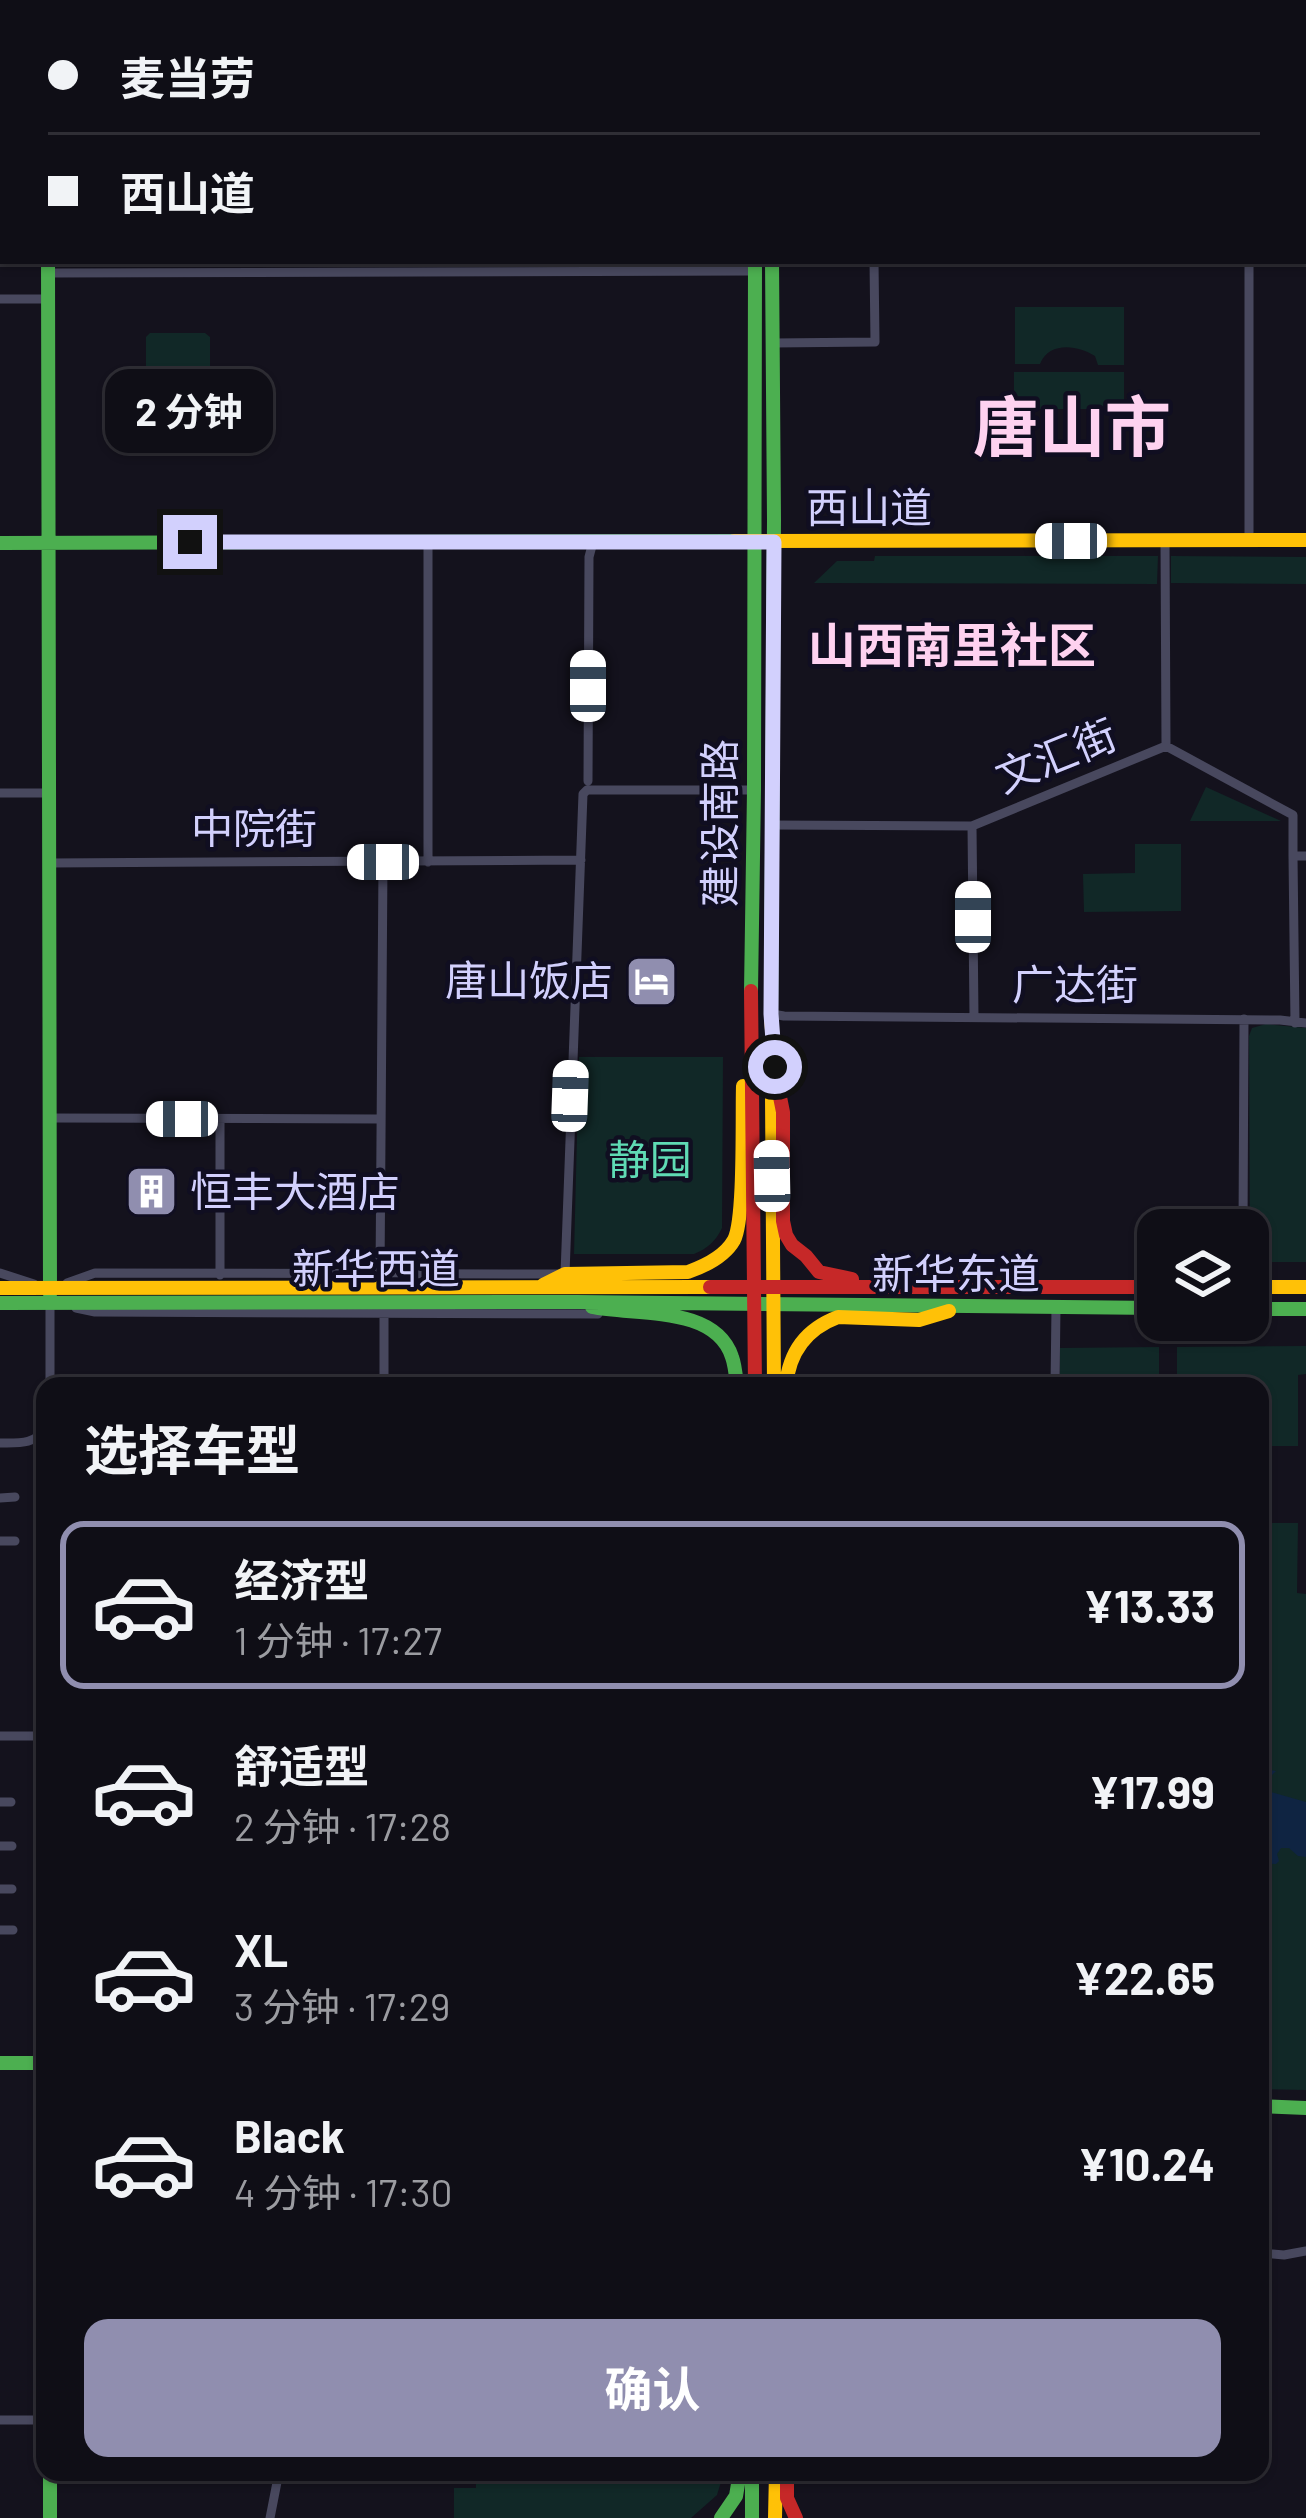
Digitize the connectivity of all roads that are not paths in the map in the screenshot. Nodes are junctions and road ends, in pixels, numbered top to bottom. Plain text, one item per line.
1 (772, 264) edge
2 (874, 264) edge
3 (1250, 264) edge
4 (431, 266) edge
5 (615, 266) edge
6 (755, 266) edge
7 (48, 267) edge
8 (0, 299) edge
9 (48, 299) junction
10 (772, 343) junction
11 (1250, 540) junction
12 (1306, 540) edge
13 (1165, 541) junction
14 (428, 542) junction
15 (593, 542) junction
16 (755, 542) junction
17 (774, 542) junction
18 (0, 543) edge
19 (47, 543) junction
20 (1166, 746) junction
21 (588, 781) dead end
22 (754, 790) junction
23 (0, 793) edge
24 (49, 793) junction
25 (772, 825) junction
26 (972, 826) junction
27 (1300, 856) edge
28 (581, 860) junction
29 (383, 862) junction
30 (428, 862) junction
31 (49, 863) junction
32 (771, 1014) junction
33 (974, 1017) junction
34 (1244, 1019) junction
35 (1300, 1023) edge
36 (750, 1035) junction
37 (775, 1067) junction
38 (50, 1118) junction
39 (220, 1119) junction
40 (380, 1119) junction
41 (1244, 1209) edge
42 (0, 1273) edge
43 (565, 1274) junction
44 (220, 1275) junction
45 (540, 1286) junction
46 (753, 1287) junction
47 (932, 1287) junction
48 (1137, 1287) edge
49 (1269, 1287) edge
50 (1306, 1287) edge
51 (0, 1288) edge
52 (774, 1288) junction
53 (382, 1294) junction
54 (50, 1295) junction
55 (578, 1302) junction
56 (0, 1303) edge
57 (753, 1305) junction
58 (774, 1306) junction
59 (963, 1307) junction
60 (1056, 1307) junction
61 (1137, 1308) edge
62 (1269, 1309) edge
63 (1306, 1309) edge
64 (0, 1312) edge
65 (614, 1314) junction
66 (50, 1377) edge
67 (384, 1377) edge
68 (737, 1377) edge
69 (755, 1377) edge
70 (774, 1377) edge
71 (787, 1377) edge
72 (1055, 1377) edge
73 (36, 1438) edge
74 (0, 1443) edge
75 (0, 1498) edge
76 (15, 1498) dead end
77 (0, 1541) edge
78 (15, 1541) dead end
79 (0, 1736) edge
80 (36, 1736) edge
81 (0, 1930) edge
82 (13, 1930) dead end
83 (0, 2062) edge
84 (36, 2063) edge
85 (1269, 2106) edge
86 (1306, 2108) edge
87 (1306, 2251) edge
88 (1269, 2254) edge
89 (0, 2420) edge
90 (36, 2420) edge
91 (50, 2481) edge
92 (277, 2481) edge
93 (738, 2481) edge
94 (752, 2481) edge
95 (776, 2481) edge
96 (787, 2481) edge
97 (50, 2518) edge
98 (270, 2518) edge
99 (721, 2518) edge
100 (752, 2518) edge
101 (776, 2518) edge
102 (796, 2518) edge

1 - 10 main road, 建设南路
2 - 10 street
3 - 11 street
4 - 5 street
4 - 7 street
5 - 6 street
6 - 16 main road, 建设南路
7 - 9 main road
8 - 9 street
9 - 19 main road
10 - 17 main road, 建设南路
11 - 12 main road, 西山道
11 - 13 main road, 西山道
13 - 17 main road, 西山道
13 - 20 street
14 - 15 main road, 西山道
14 - 19 main road, 西山道
14 - 30 street
15 - 16 main road, 西山道
15 - 21 street
16 - 17 main road, 西山道
16 - 22 main road, 建设南路
17 - 25 main road, 建设南路
18 - 19 main road, 西山道
19 - 24 main road
20 - 26 street, 文汇街
20 - 27 street, 文汇街
22 - 28 street
22 - 36 main road, 建设南路
23 - 24 street
24 - 31 main road
25 - 26 street, 文汇街
25 - 32 main road, 建设南路
26 - 33 street
27 - 35 street
28 - 30 street, 中院街
28 - 43 street
29 - 30 street, 中院街
29 - 31 street, 中院街
29 - 40 street
31 - 38 main road
32 - 33 street, 广达街
32 - 37 main road, 建设南路
33 - 34 street, 广达街
34 - 35 street, 广达街
34 - 41 street
36 - 43 main road
36 - 46 main road, 建设南路
37 - 47 main road
37 - 52 main road, 建设南路
38 - 39 street
38 - 54 main road
39 - 40 street
39 - 44 street
40 - 53 street
42 - 54 street
43 - 45 main road
43 - 53 street
44 - 53 street
44 - 54 street
45 - 46 main road, 新华西道
45 - 53 main road, 新华西道
46 - 52 main road, 新华东道
46 - 57 main road, 建设南路
47 - 48 main road, 新华东道
47 - 52 main road, 新华东道
49 - 50 main road
51 - 54 main road, 新华西道
52 - 58 main road, 建设南路
53 - 54 main road, 新华西道
53 - 55 main road, 新华西道
53 - 65 street
53 - 67 street
54 - 56 main road, 新华西道
54 - 64 street
54 - 66 street
55 - 57 main road, 新华西道
55 - 65 main road
57 - 58 main road, 新华东道
57 - 69 main road, 建设南路
58 - 59 main road, 新华东道
58 - 70 main road, 建设南路
59 - 60 main road, 新华东道
59 - 71 main road
60 - 61 main road, 新华东道
60 - 72 street
62 - 63 main road
65 - 68 main road
73 - 74 street
75 - 76 street
77 - 78 street
79 - 80 street
81 - 82 street
83 - 84 main road
85 - 86 main road
87 - 88 street
89 - 90 street
91 - 97 main road
92 - 98 street
93 - 99 main road
94 - 100 main road
95 - 101 main road
96 - 102 main road

